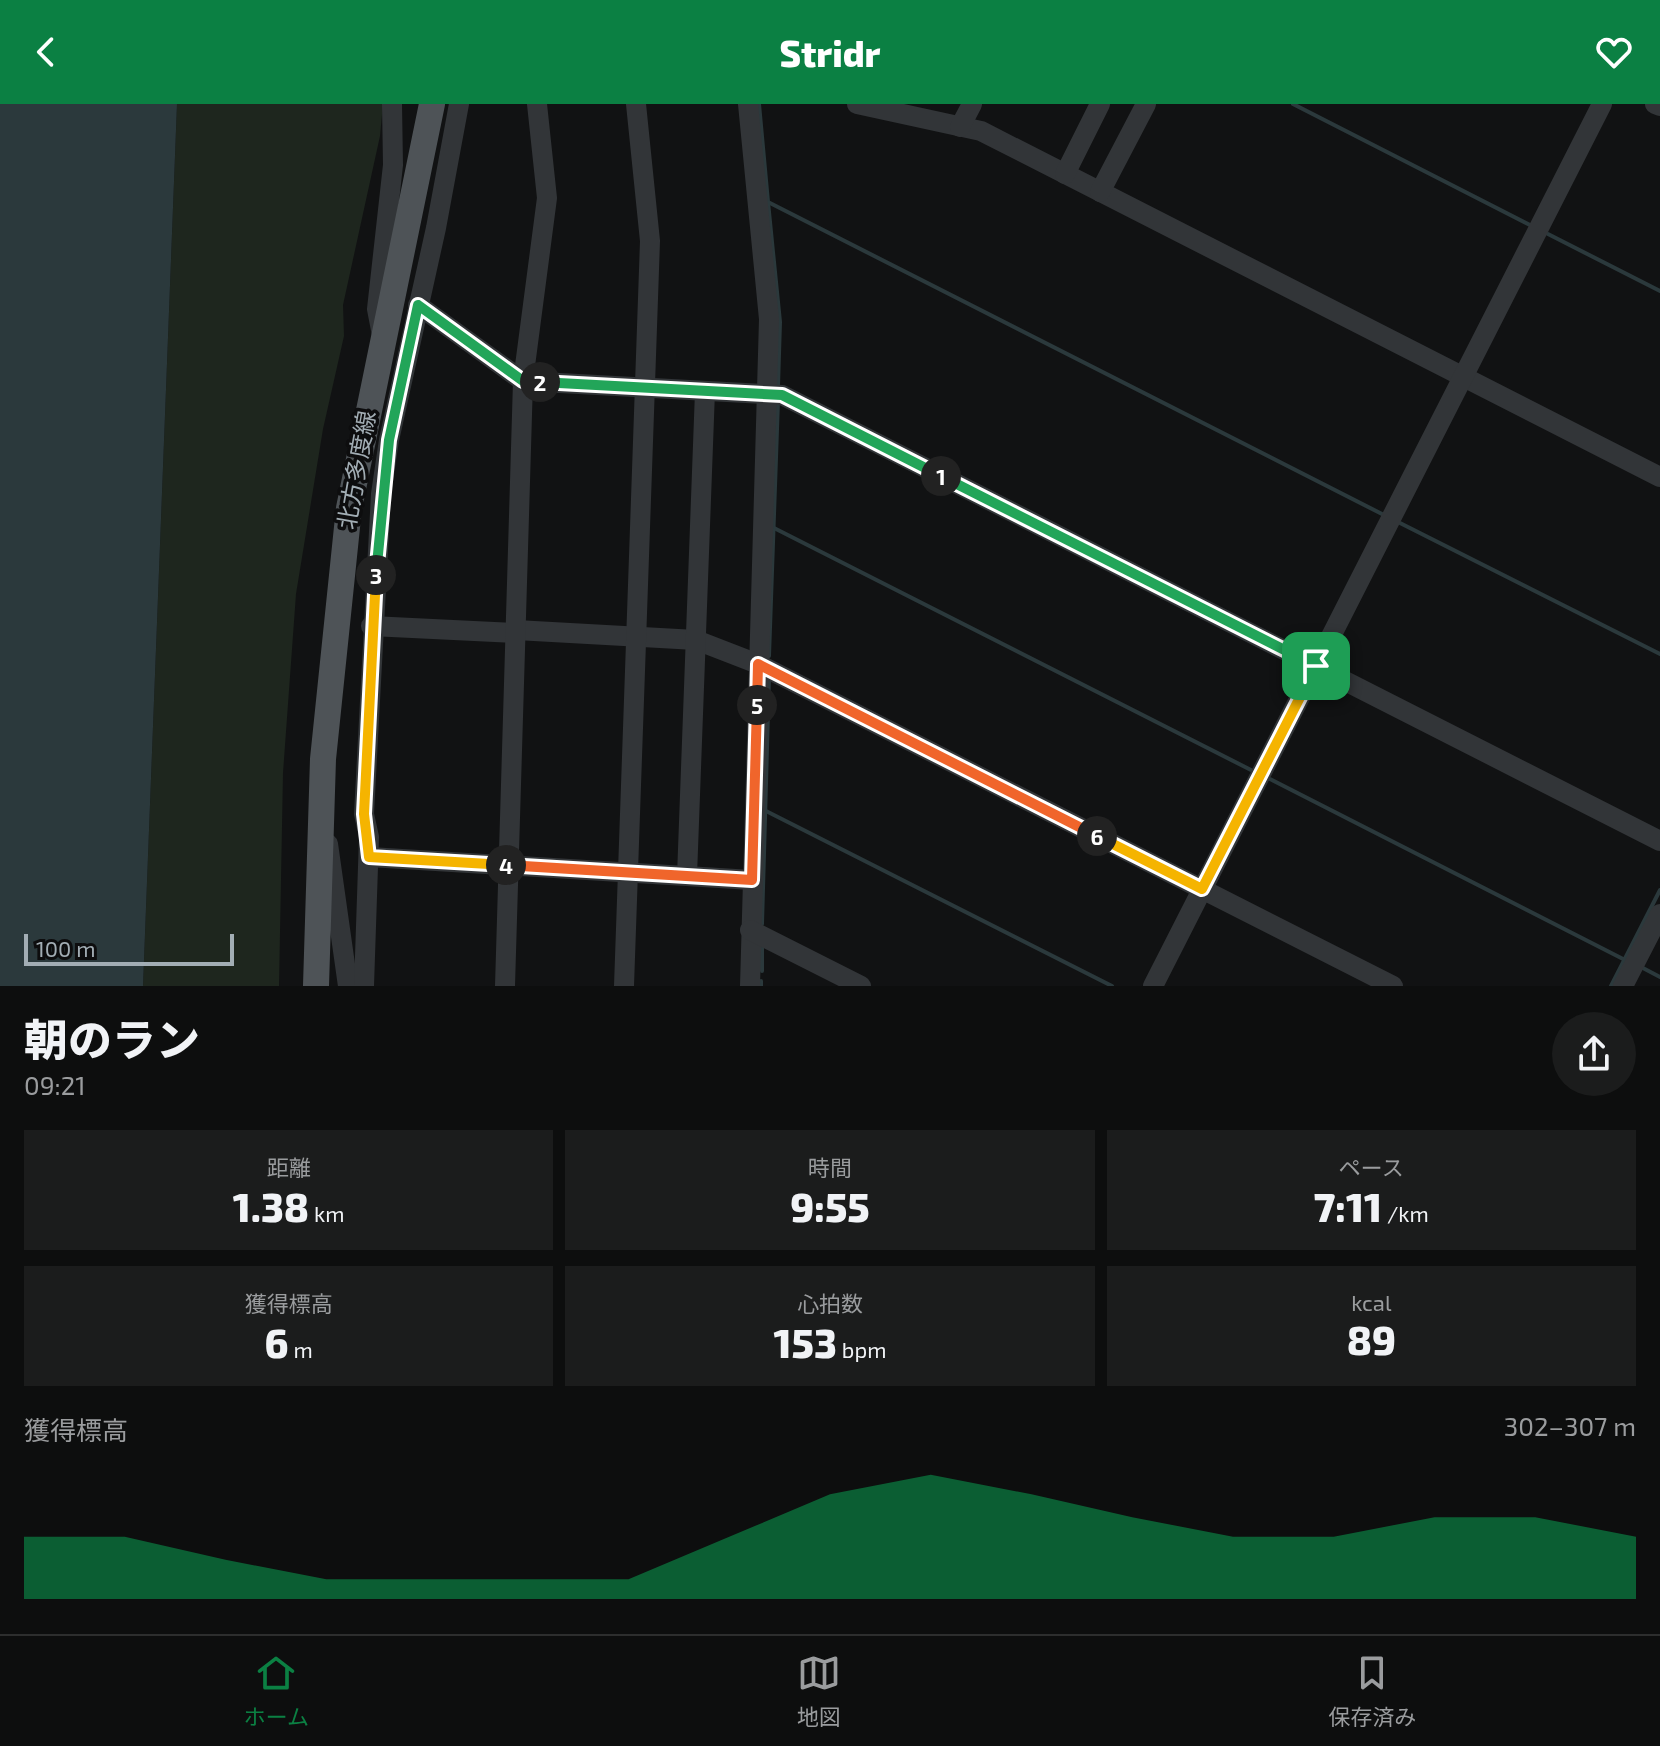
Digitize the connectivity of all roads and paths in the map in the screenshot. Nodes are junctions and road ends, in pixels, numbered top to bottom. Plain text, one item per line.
1 (392, 104) edge
2 (432, 104) edge
3 (459, 104) edge
4 (537, 104) edge
5 (636, 104) edge
6 (748, 104) edge
7 (857, 104) edge
8 (972, 104) edge
9 (1100, 104) edge
10 (1146, 104) edge
11 (1602, 104) edge
12 (960, 127) junction
13 (1065, 174) junction
14 (1100, 192) junction
15 (418, 305) junction
16 (382, 336) junction
17 (1463, 377) junction
18 (523, 381) junction
19 (645, 388) junction
20 (705, 391) junction
21 (767, 394) junction
22 (1660, 477) edge
23 (371, 626) junction
24 (516, 632) junction
25 (637, 637) junction
26 (696, 640) junction
27 (758, 664) junction
28 (1316, 666) junction
29 (320, 813) junction
30 (1660, 841) edge
31 (369, 857) junction
32 (508, 866) junction
33 (629, 873) junction
34 (687, 876) junction
35 (752, 880) junction
36 (1202, 889) junction
37 (1660, 914) edge
38 (750, 930) junction
39 (316, 986) edge
40 (348, 986) edge
41 (364, 986) edge
42 (505, 986) edge
43 (624, 986) edge
44 (750, 986) edge
45 (861, 986) edge
46 (1153, 986) edge
47 (1393, 986) edge
48 (1623, 986) edge

1 - 16 street
2 - 16 main road, 北方多度線
3 - 15 street
4 - 18 street
5 - 19 street
6 - 21 street
7 - 12 street
8 - 12 street
9 - 13 street
10 - 14 street
11 - 17 street
12 - 13 street
13 - 14 street
14 - 17 street
15 - 18 street
15 - 23 street
16 - 29 main road, 北方多度線
17 - 22 street
17 - 28 street
18 - 19 street
18 - 24 street
19 - 20 street
19 - 25 street
20 - 21 street
20 - 26 street
21 - 27 street
21 - 28 street
23 - 24 street
23 - 31 street
24 - 25 street
24 - 32 street
25 - 26 street
25 - 33 street
26 - 27 street
26 - 34 street
27 - 35 street
27 - 36 street
28 - 30 street
28 - 36 street
29 - 39 main road, 北方多度線
29 - 40 street
31 - 32 street
31 - 41 street
32 - 33 street
32 - 42 street
33 - 34 street
33 - 43 street
34 - 35 street
35 - 38 street
36 - 46 street
36 - 47 street
37 - 48 street
38 - 44 street
38 - 45 street

